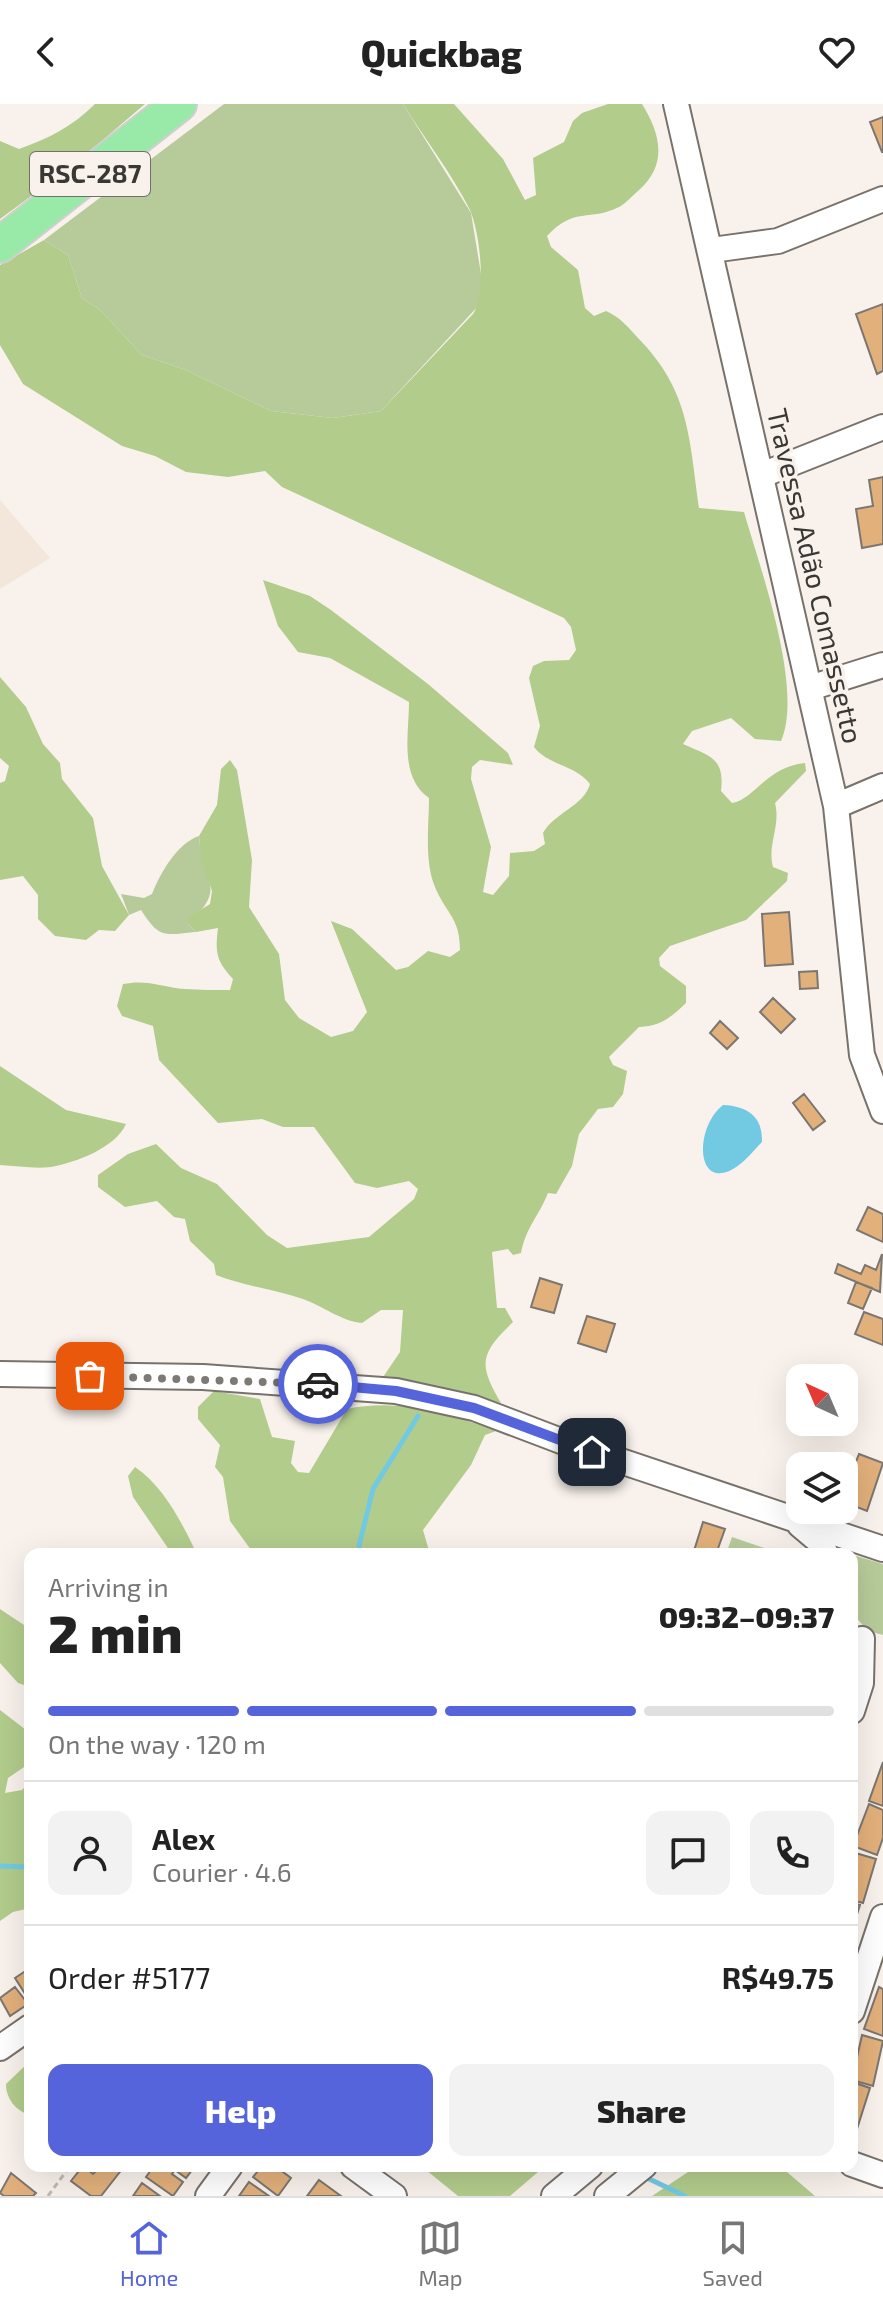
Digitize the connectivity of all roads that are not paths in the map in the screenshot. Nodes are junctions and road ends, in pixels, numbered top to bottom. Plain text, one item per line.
1 (179, 104) edge
2 (676, 104) edge
3 (883, 199) edge
4 (0, 245) edge
5 (712, 250) junction
6 (883, 427) edge
7 (762, 475) junction
8 (883, 665) edge
9 (810, 688) junction
10 (883, 786) edge
11 (836, 806) junction
12 (883, 1111) edge
13 (0, 1374) edge
14 (786, 1517) edge
15 (800, 1524) edge
16 (803, 1524) edge
17 (823, 1548) edge
18 (850, 1548) edge
19 (858, 1548) edge
20 (883, 1549) edge
21 (866, 1637) edge
22 (883, 1655) edge
23 (861, 1683) junction
24 (858, 1692) edge
25 (883, 1917) edge
26 (858, 1993) edge
27 (24, 2031) edge
28 (0, 2048) edge
29 (858, 2166) edge
30 (226, 2172) edge
31 (361, 2172) edge
32 (583, 2172) edge
33 (637, 2172) edge
34 (883, 2175) edge
35 (208, 2196) edge
36 (394, 2196) edge
37 (554, 2196) edge
38 (607, 2196) edge

1 - 4 highway, RSC-287
2 - 5 street, Travessa Adão Comassetto
3 - 5 street
5 - 7 street, Travessa Adão Comassetto
6 - 7 street
7 - 9 street, Travessa Adão Comassetto
8 - 9 street
9 - 11 street, Travessa Adão Comassetto
10 - 11 street
11 - 12 street, Travessa Adão Comassetto
13 - 14 street
15 - 17 street
16 - 18 street
19 - 20 street
21 - 23 street
22 - 23 street
23 - 24 street
25 - 26 street
27 - 28 street
29 - 34 street
30 - 35 street
31 - 36 street
32 - 37 street
33 - 38 street

